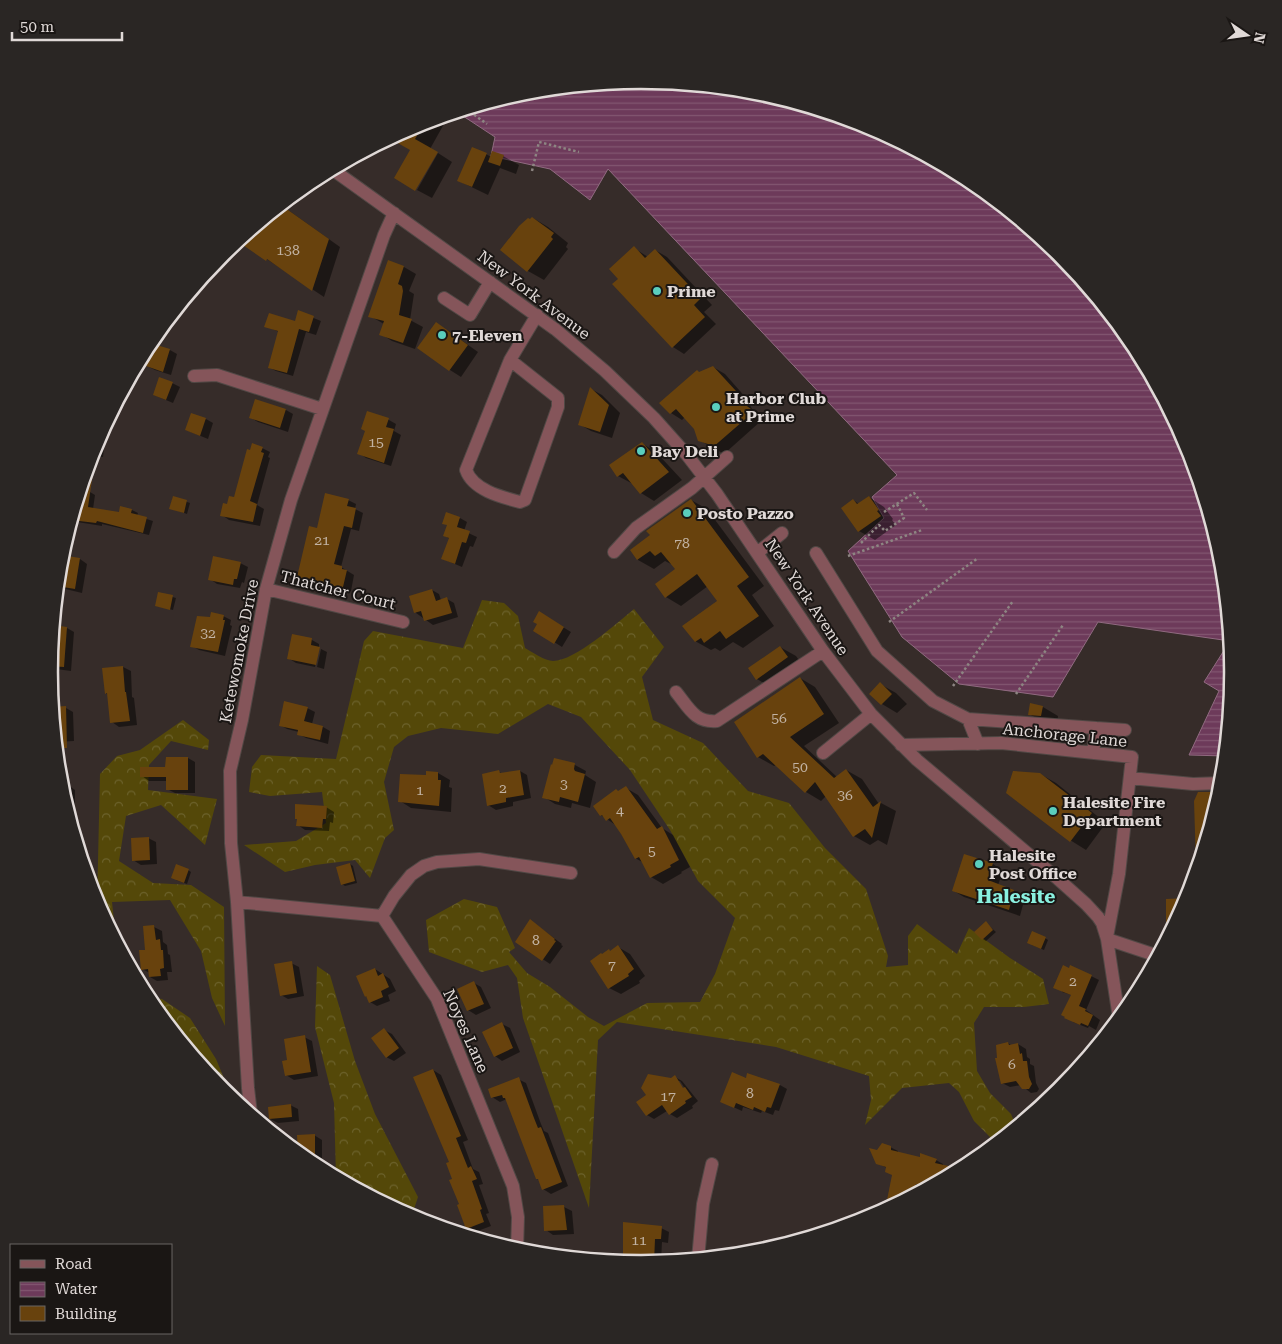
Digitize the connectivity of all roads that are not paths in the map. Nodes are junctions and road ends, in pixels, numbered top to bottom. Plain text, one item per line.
1 (338, 174) edge
2 (394, 213) junction
3 (490, 282) junction
4 (444, 298) dead end
5 (537, 315) junction
6 (510, 360) junction
7 (194, 376) dead end
8 (322, 409) junction
9 (727, 457) dead end
10 (704, 477) junction
11 (782, 533) dead end
12 (614, 552) dead end
13 (757, 553) junction
14 (816, 553) dead end
15 (266, 589) junction
16 (403, 622) dead end
17 (823, 651) junction
18 (676, 692) dead end
19 (872, 714) junction
20 (968, 719) junction
21 (1096, 728) junction
22 (1125, 730) dead end
23 (978, 744) junction
24 (901, 745) junction
25 (823, 753) dead end
26 (1093, 754) junction
27 (1130, 778) junction
28 (1213, 783) edge
29 (571, 873) dead end
30 (236, 902) junction
31 (382, 916) junction
32 (1107, 939) junction
33 (1151, 954) edge
34 (1117, 1008) edge
35 (250, 1105) edge
36 (712, 1164) dead end
37 (517, 1242) edge
38 (699, 1252) edge

1 - 2 street, New York Avenue
2 - 3 street, New York Avenue
2 - 8 street, Ketewomoke Drive
3 - 4 street
3 - 5 street, New York Avenue
5 - 6 street
5 - 10 street, New York Avenue
6 - 6 street
7 - 8 street
8 - 15 street, Ketewomoke Drive
9 - 10 street
10 - 12 street
10 - 13 street, New York Avenue
11 - 13 street
13 - 17 street, New York Avenue
14 - 20 street
15 - 16 street, Thatcher Court
15 - 30 street, Ketewomoke Drive
17 - 18 street
17 - 19 street, New York Avenue
19 - 24 street, New York Avenue
19 - 25 street
20 - 21 street
20 - 23 street
21 - 22 street
21 - 26 street
23 - 24 street, Anchorage Lane
23 - 26 street, Anchorage Lane
24 - 32 street, New York Avenue
26 - 27 street, Anchorage Lane
27 - 28 street
27 - 32 street, Anchorage Lane
29 - 31 street
30 - 31 street
30 - 35 street, Ketewomoke Drive
31 - 37 street, Noyes Lane
32 - 33 street
32 - 34 street
36 - 38 street

